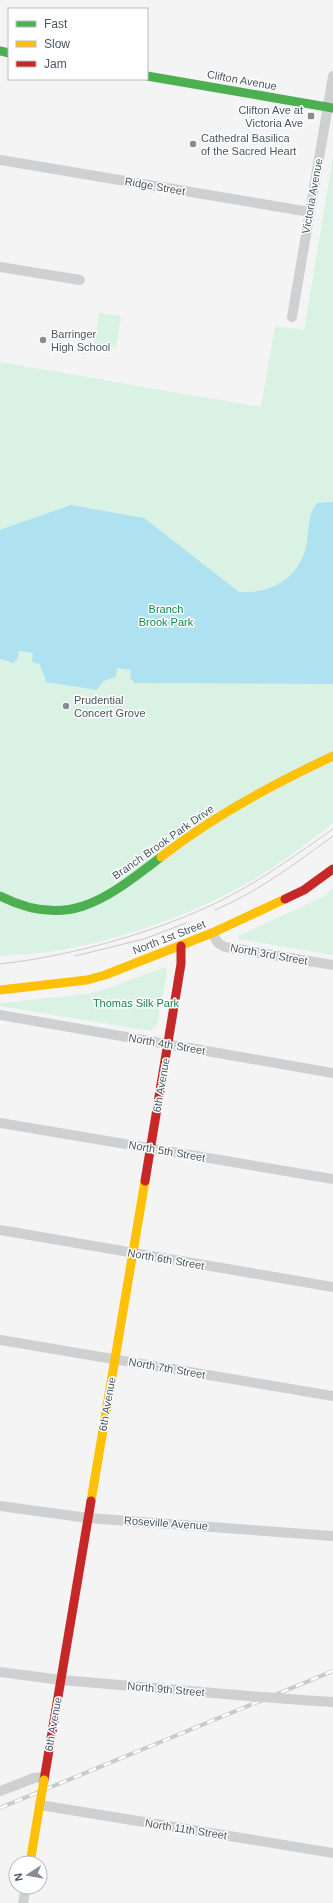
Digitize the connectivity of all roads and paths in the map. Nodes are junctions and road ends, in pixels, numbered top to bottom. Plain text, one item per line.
1 (148, 76) edge
2 (333, 76) edge
3 (330, 107) edge
4 (0, 160) edge
5 (310, 212) junction
6 (0, 268) edge
7 (80, 280) dead end
8 (292, 317) dead end
9 (333, 756) edge
10 (333, 870) edge
11 (0, 896) edge
12 (212, 933) junction
13 (181, 946) junction
14 (333, 966) edge
15 (0, 990) edge
16 (0, 1015) edge
17 (168, 1044) junction
18 (333, 1073) edge
19 (0, 1123) edge
20 (150, 1148) junction
21 (333, 1179) edge
22 (0, 1230) edge
23 (133, 1253) junction
24 (333, 1287) edge
25 (0, 1340) edge
26 (115, 1359) junction
27 (333, 1396) edge
28 (0, 1506) edge
29 (88, 1518) junction
30 (333, 1536) edge
31 (0, 1672) edge
32 (61, 1680) junction
33 (333, 1702) edge
34 (44, 1778) junction
35 (0, 1791) edge
36 (40, 1804) junction
37 (333, 1853) edge
38 (31, 1855) edge

1 - 3 street, Clifton Avenue
2 - 3 street, Victoria Avenue
3 - 5 street, Victoria Avenue
4 - 5 street, Ridge Street
5 - 8 street, Victoria Avenue
6 - 7 street
9 - 11 street, Branch Brook Park Drive
10 - 12 street, North 1st Street
12 - 13 street, North 1st Street
12 - 14 street, North 3rd Street
13 - 15 street, North 1st Street
13 - 17 street, 6th Avenue
16 - 17 street, North 4th Street
17 - 18 street, North 4th Street
17 - 20 street, 6th Avenue
19 - 20 street, North 5th Street
20 - 21 street, North 5th Street
20 - 23 street, 6th Avenue
22 - 23 street, North 6th Street
23 - 24 street, North 6th Street
23 - 26 street, 6th Avenue
25 - 26 street, North 7th Street
26 - 27 street, North 7th Street
26 - 29 street, 6th Avenue
28 - 29 street, Roseville Avenue
29 - 30 street, Roseville Avenue
29 - 32 street, 6th Avenue
31 - 32 street, North 9th Street
32 - 33 street, North 9th Street, bridge
32 - 34 street, 6th Avenue
34 - 35 street
34 - 36 street, 6th Avenue, bridge
36 - 37 street, North 11th Street
36 - 38 street, 6th Avenue

